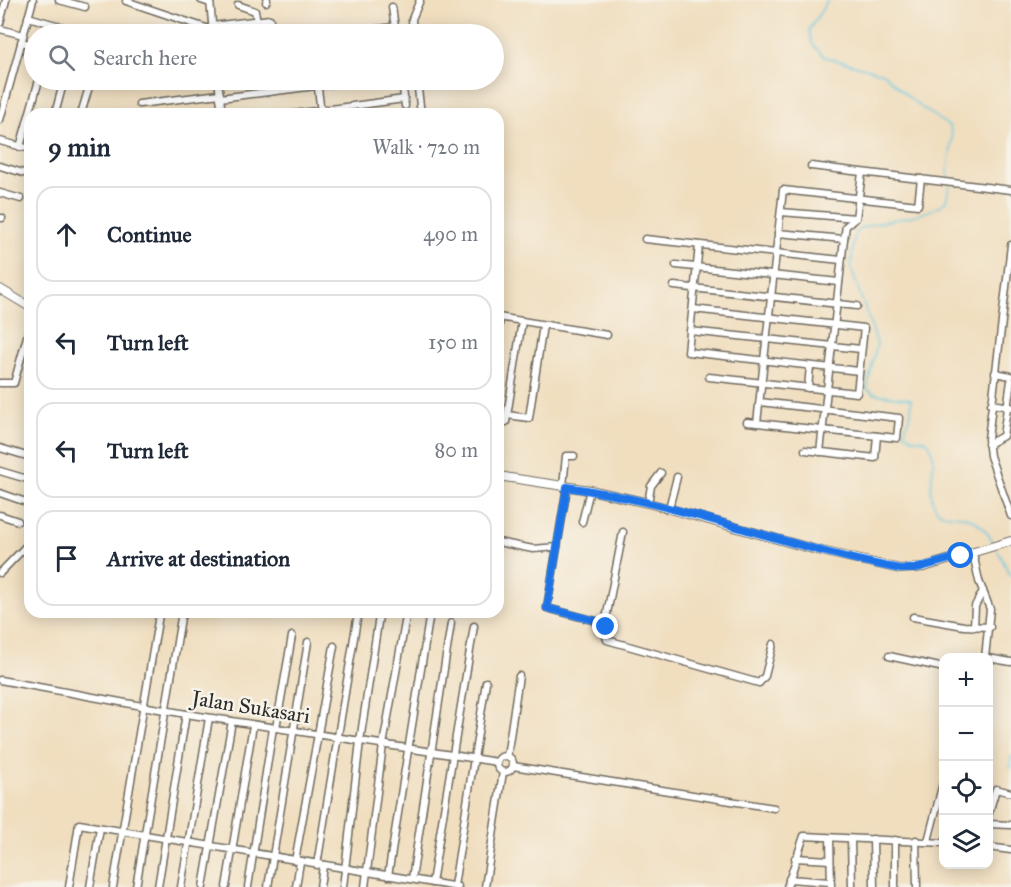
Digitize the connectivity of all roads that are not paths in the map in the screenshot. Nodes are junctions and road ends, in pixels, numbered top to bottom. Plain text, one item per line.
1 (6, 0) edge
2 (33, 0) edge
3 (59, 0) edge
4 (201, 0) edge
5 (420, 0) edge
6 (126, 1) edge
7 (210, 2) edge
8 (238, 5) dead end
9 (85, 8) dead end
10 (392, 8) dead end
11 (28, 17) junction
12 (270, 19) dead end
13 (257, 21) junction
14 (0, 23) edge
15 (26, 24) edge
16 (52, 24) edge
17 (194, 24) edge
18 (212, 24) edge
19 (242, 24) edge
20 (395, 24) edge
21 (411, 24) edge
22 (0, 29) edge
23 (24, 31) edge
24 (22, 38) junction
25 (36, 90) edge
26 (61, 90) edge
27 (88, 90) edge
28 (219, 90) edge
29 (265, 90) edge
30 (318, 90) edge
31 (403, 90) edge
32 (418, 90) edge
33 (220, 96) junction
34 (139, 104) dead end
35 (31, 108) edge
36 (57, 108) edge
37 (83, 108) edge
38 (221, 108) edge
39 (320, 108) edge
40 (358, 108) edge
41 (420, 108) edge
42 (0, 120) edge
43 (24, 133) edge
44 (0, 141) edge
45 (20, 147) junction
46 (24, 148) edge
47 (0, 166) edge
48 (811, 166) dead end
49 (24, 173) edge
50 (862, 173) junction
51 (921, 179) junction
52 (1011, 190) edge
53 (0, 193) edge
54 (858, 198) junction
55 (21, 199) dead end
56 (781, 212) junction
57 (856, 218) junction
58 (778, 233) junction
59 (645, 239) dead end
60 (844, 239) junction
61 (699, 245) junction
62 (1011, 245) edge
63 (776, 253) junction
64 (841, 260) junction
65 (676, 265) dead end
66 (697, 267) junction
67 (774, 274) junction
68 (839, 282) junction
69 (674, 286) dead end
70 (695, 288) junction
71 (0, 289) edge
72 (771, 296) junction
73 (24, 303) edge
74 (837, 304) junction
75 (857, 306) dead end
76 (693, 309) junction
77 (504, 318) edge
78 (769, 318) junction
79 (522, 321) junction
80 (834, 324) junction
81 (543, 325) junction
82 (690, 331) junction
83 (607, 335) dead end
84 (767, 338) junction
85 (832, 345) junction
86 (24, 347) edge
87 (861, 349) junction
88 (764, 361) junction
89 (810, 366) junction
90 (830, 368) junction
91 (859, 371) junction
92 (995, 373) junction
93 (709, 376) dead end
94 (1011, 378) edge
95 (762, 382) junction
96 (0, 383) edge
97 (808, 388) junction
98 (827, 390) junction
99 (760, 402) junction
100 (991, 404) junction
101 (1009, 407) edge
102 (825, 410) junction
103 (507, 415) junction
104 (504, 422) edge
105 (747, 422) dead end
106 (757, 423) junction
107 (823, 430) junction
108 (878, 436) junction
109 (988, 444) junction
110 (0, 448) edge
111 (805, 450) dead end
112 (820, 452) junction
113 (24, 455) edge
114 (574, 456) dead end
115 (0, 471) edge
116 (661, 473) dead end
117 (504, 477) edge
118 (677, 477) dead end
119 (24, 478) edge
120 (565, 486) junction
121 (590, 490) junction
122 (0, 493) edge
123 (23, 501) dead end
124 (648, 503) junction
125 (669, 508) junction
126 (0, 515) edge
127 (1011, 516) edge
128 (18, 521) dead end
129 (582, 522) dead end
130 (623, 532) dead end
131 (1007, 542) edge
132 (504, 543) edge
133 (557, 547) junction
134 (24, 548) edge
135 (973, 553) junction
136 (0, 573) edge
137 (983, 591) junction
138 (913, 617) dead end
139 (158, 618) edge
140 (181, 618) dead end
141 (357, 618) edge
142 (379, 618) edge
143 (406, 618) edge
144 (429, 619) dead end
145 (451, 623) dead end
146 (605, 624) junction
147 (474, 626) dead end
148 (974, 627) junction
149 (990, 627) junction
150 (292, 636) dead end
151 (308, 642) dead end
152 (772, 644) dead end
153 (334, 646) dead end
154 (987, 653) edge
155 (889, 656) dead end
156 (993, 658) edge
157 (1011, 662) edge
158 (939, 667) edge
159 (519, 676) dead end
160 (0, 680) edge
161 (486, 682) dead end
162 (143, 706) junction
163 (165, 710) junction
164 (186, 714) junction
165 (209, 718) junction
166 (232, 721) junction
167 (253, 725) junction
168 (275, 728) junction
169 (292, 730) junction
170 (317, 734) junction
171 (339, 739) junction
172 (360, 741) junction
173 (383, 745) junction
174 (409, 749) junction
175 (431, 752) junction
176 (452, 755) junction
177 (507, 757) junction
178 (474, 759) junction
179 (497, 762) junction
180 (513, 766) junction
181 (503, 772) junction
182 (993, 788) edge
183 (996, 789) junction
184 (1011, 793) edge
185 (939, 798) edge
186 (774, 808) dead end
187 (988, 815) edge
188 (993, 824) edge
189 (1011, 825) edge
190 (100, 828) junction
191 (122, 831) junction
192 (145, 836) junction
193 (830, 838) junction
194 (166, 839) junction
195 (851, 839) junction
196 (873, 839) junction
197 (895, 840) junction
198 (916, 840) junction
199 (928, 841) junction
200 (939, 842) edge
201 (188, 843) junction
202 (209, 846) junction
203 (993, 848) edge
204 (233, 850) junction
205 (1011, 850) edge
206 (253, 854) junction
207 (273, 857) junction
208 (795, 858) junction
209 (830, 860) junction
210 (297, 862) junction
211 (320, 865) junction
212 (346, 869) junction
213 (368, 872) junction
214 (388, 876) junction
215 (412, 879) junction
216 (789, 879) junction
217 (432, 883) junction
218 (830, 885) edge
219 (69, 887) edge
220 (90, 887) edge
221 (113, 887) edge
222 (136, 887) edge
223 (158, 887) edge
224 (181, 887) edge
225 (203, 887) edge
226 (226, 887) edge
227 (248, 887) edge
228 (268, 887) edge
229 (296, 887) edge
230 (320, 887) edge
231 (343, 887) edge
232 (365, 887) edge
233 (456, 887) edge
234 (485, 887) edge
235 (787, 887) edge
236 (852, 887) edge
237 (874, 887) edge
238 (895, 887) edge
239 (917, 887) edge

1 - 14 street
2 - 11 street
3 - 9 street
4 - 7 street
5 - 21 street
6 - 17 street
7 - 18 street
8 - 13 street
10 - 20 street
11 - 15 street
11 - 16 street
12 - 13 street
13 - 19 street
22 - 24 street
23 - 24 street
24 - 42 street
25 - 35 street
26 - 36 street
27 - 37 street
28 - 33 street
29 - 33 street
30 - 39 street
31 - 40 street
32 - 41 street
33 - 34 street
33 - 38 street
43 - 45 street
44 - 45 street
45 - 46 street
47 - 49 street
48 - 50 street
50 - 51 street
50 - 54 street
51 - 52 street
51 - 54 street
53 - 55 street
54 - 56 street
54 - 57 street
56 - 57 street
56 - 58 street
57 - 60 street
58 - 60 street
58 - 63 street
59 - 61 street
60 - 64 street
61 - 63 street
61 - 66 street
62 - 92 street
63 - 64 street
63 - 67 street
64 - 68 street
65 - 66 street
66 - 67 street
66 - 70 street
67 - 68 street
67 - 72 street
68 - 74 street
69 - 70 street
70 - 72 street
70 - 76 street
71 - 73 street
72 - 74 street
72 - 78 street
74 - 75 street
74 - 80 street
76 - 78 street
76 - 82 street
77 - 79 street
78 - 80 street
78 - 84 street
79 - 81 street
79 - 103 street
80 - 85 street
80 - 87 street
81 - 83 street
81 - 103 street
82 - 84 street
82 - 88 street
84 - 85 street
84 - 88 street
85 - 87 street
85 - 90 street
86 - 96 street
87 - 91 street
88 - 89 street
88 - 95 street
89 - 90 street
89 - 97 street
90 - 91 street
90 - 98 street
91 - 98 street
92 - 94 street
92 - 100 street
93 - 95 street
94 - 101 street
95 - 97 street
95 - 99 street
97 - 98 street
98 - 102 street
99 - 102 street
99 - 106 street
100 - 101 street
100 - 109 street
101 - 109 street
102 - 107 street
102 - 108 street
103 - 104 street
105 - 106 street
106 - 107 street
107 - 108 street
107 - 112 street
108 - 112 street
109 - 127 street
110 - 113 street
111 - 112 street
114 - 120 street
115 - 119 street
116 - 124 street
117 - 120 street
118 - 125 street
120 - 121 street
120 - 133 street
121 - 124 street
121 - 129 street
122 - 123 street
124 - 125 street
125 - 135 street
126 - 128 street
130 - 146 street
131 - 135 street
132 - 133 street
133 - 146 street
134 - 136 street
135 - 137 street
137 - 148 street
137 - 149 street
138 - 148 street
139 - 162 street
140 - 163 street
141 - 171 street
142 - 172 street
143 - 173 street
144 - 174 street
145 - 175 street
146 - 152 street
147 - 176 street
148 - 149 street
149 - 154 street
150 - 168 street
151 - 169 street
153 - 170 street
155 - 158 street
156 - 157 street
159 - 177 street
160 - 162 street, Jalan Sukasari
161 - 178 street
162 - 163 street, Jalan Sukasari
162 - 191 street
163 - 164 street, Jalan Sukasari
163 - 192 street
164 - 165 street, Jalan Sukasari
164 - 194 street
165 - 166 street, Jalan Sukasari
165 - 201 street
166 - 167 street, Jalan Sukasari
166 - 202 street
167 - 168 street, Jalan Sukasari
167 - 204 street
168 - 169 street, Jalan Sukasari
168 - 206 street
169 - 170 street, Jalan Sukasari
169 - 207 street
170 - 171 street, Jalan Sukasari
170 - 210 street
171 - 172 street, Jalan Sukasari
171 - 211 street
172 - 173 street, Jalan Sukasari
172 - 212 street
173 - 174 street, Jalan Sukasari
173 - 213 street
174 - 175 street, Jalan Sukasari
174 - 214 street
175 - 176 street, Jalan Sukasari
175 - 215 street
176 - 178 street, Jalan Sukasari
176 - 217 street
177 - 179 street
177 - 180 street
178 - 179 street, Jalan Sukasari
178 - 233 street
179 - 181 street
180 - 181 street
180 - 186 street
181 - 234 street
182 - 183 street
183 - 184 street
183 - 187 street
185 - 199 street
188 - 189 street
190 - 191 street
190 - 219 street
190 - 220 street
191 - 192 street
191 - 221 street
192 - 194 street
192 - 222 street
193 - 195 street
193 - 208 street
193 - 209 street
194 - 201 street
194 - 223 street
195 - 196 street
195 - 236 street
196 - 197 street
196 - 237 street
197 - 198 street
197 - 238 street
198 - 199 street
198 - 239 street
199 - 200 street
201 - 202 street
201 - 224 street
202 - 204 street
202 - 225 street
203 - 205 street
204 - 206 street
204 - 226 street
206 - 207 street
206 - 227 street
207 - 210 street
207 - 228 street
208 - 209 street
208 - 216 street
209 - 218 street
210 - 211 street
210 - 229 street
211 - 212 street
211 - 230 street
212 - 213 street
212 - 231 street
213 - 214 street
213 - 232 street
214 - 215 street
215 - 217 street
216 - 218 street
216 - 235 street
217 - 233 street

